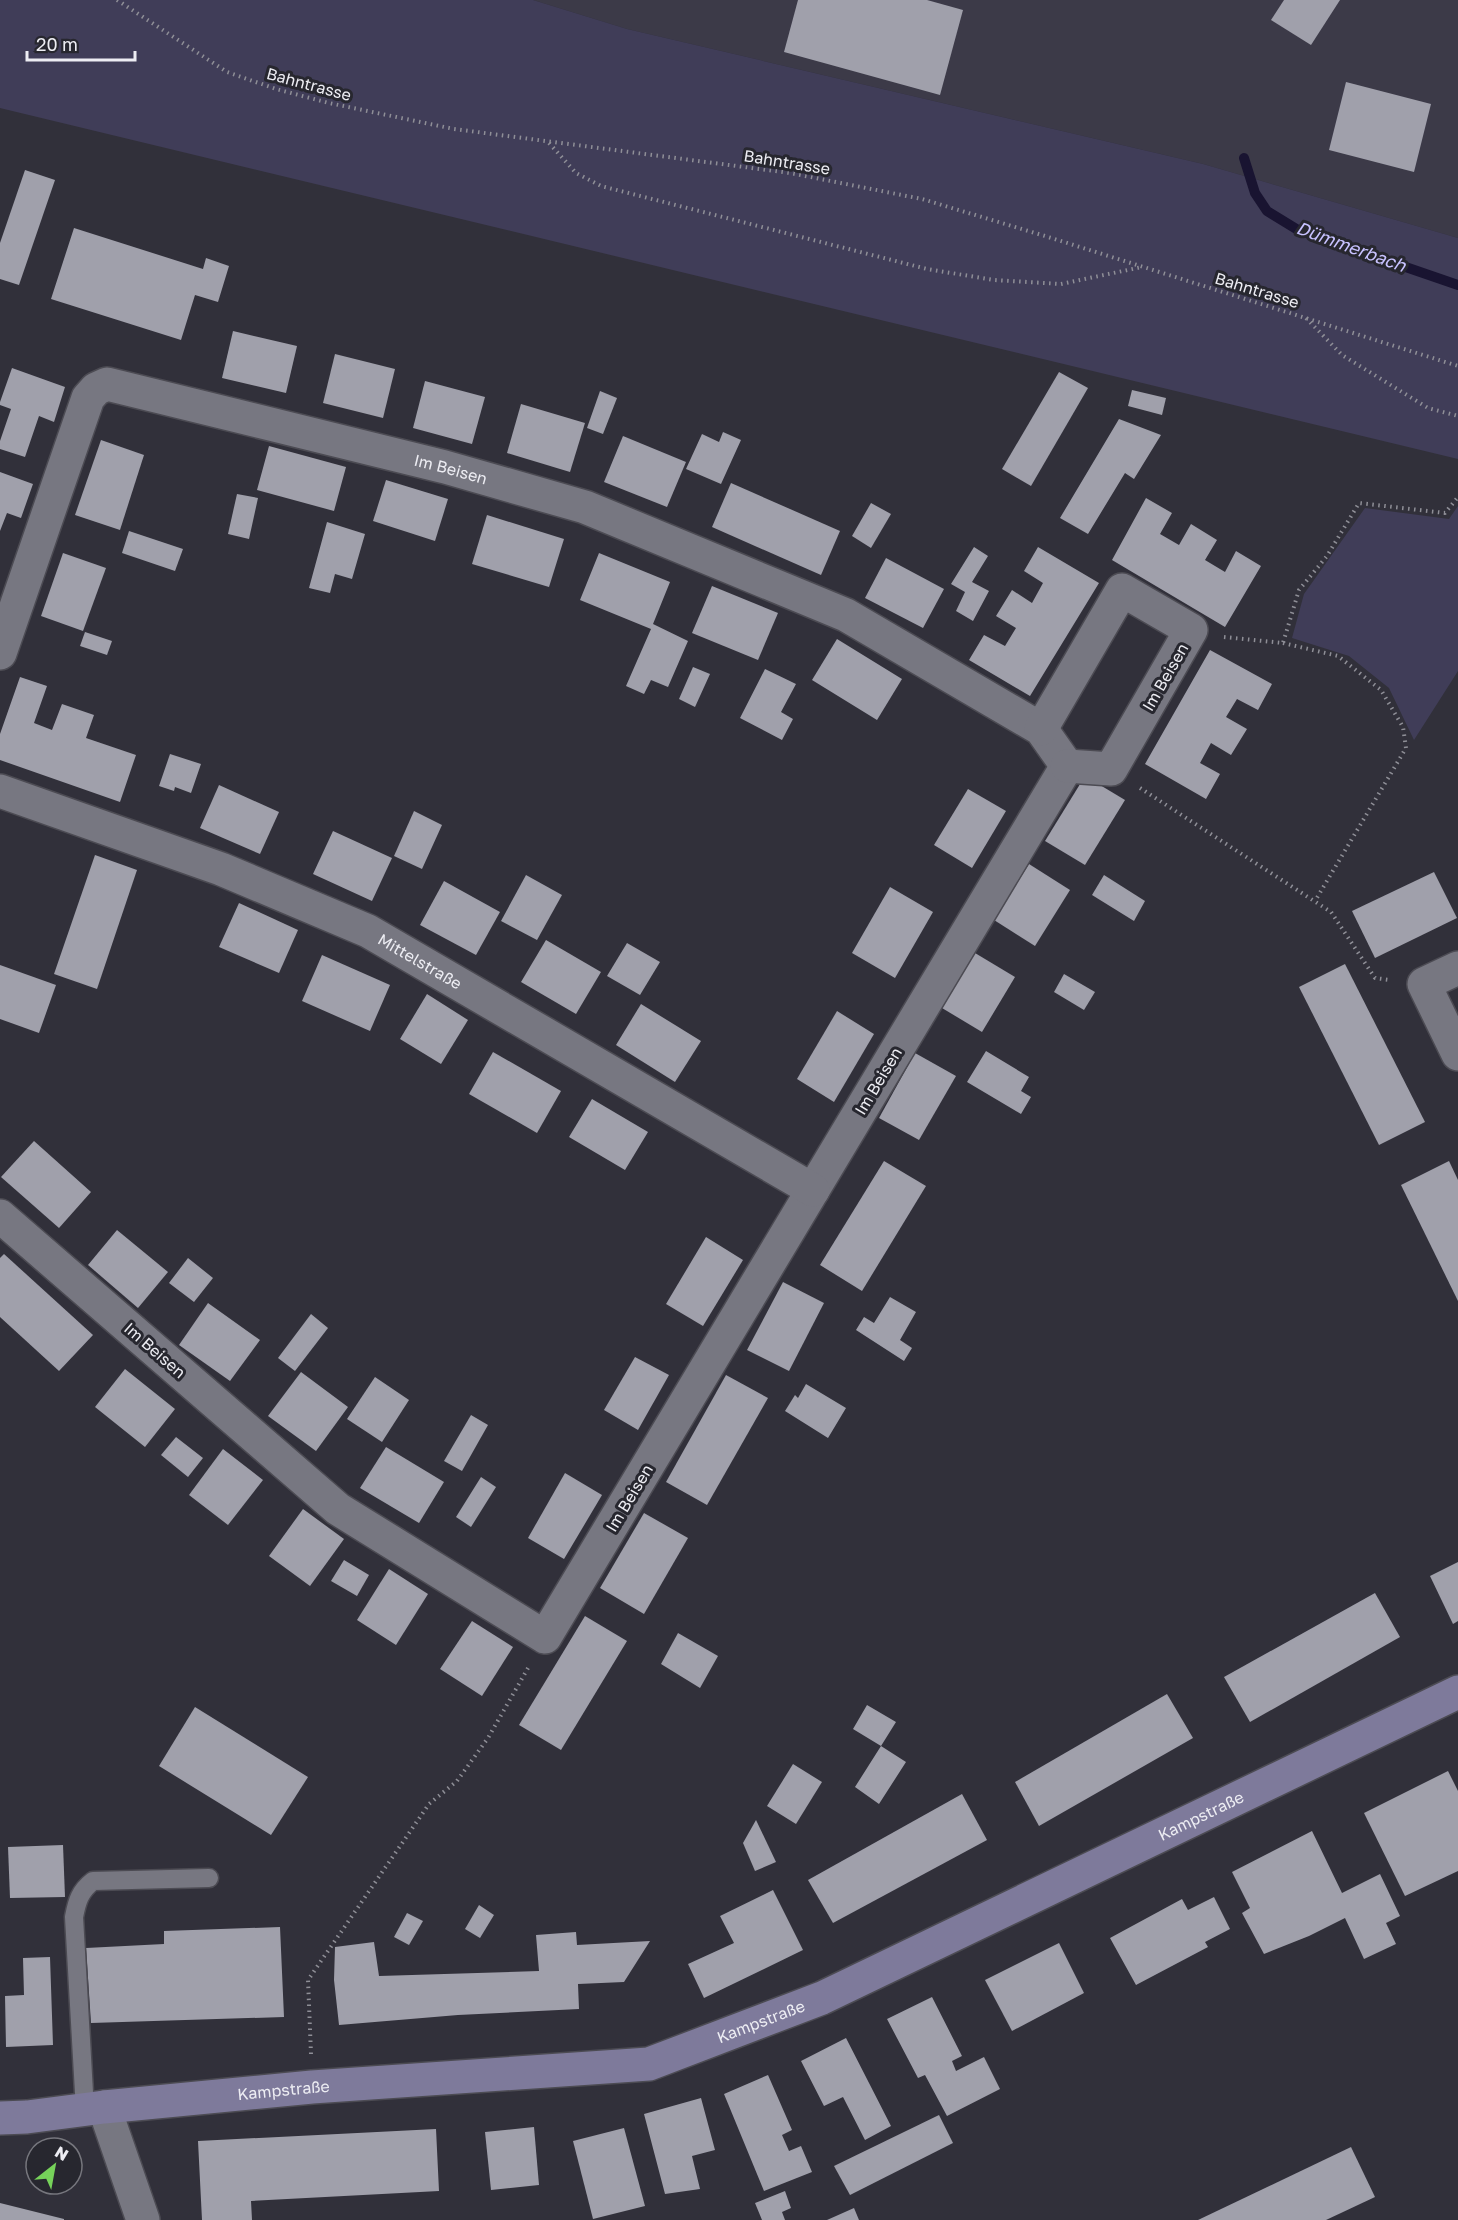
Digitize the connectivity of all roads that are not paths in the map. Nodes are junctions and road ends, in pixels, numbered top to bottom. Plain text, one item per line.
1 (0, 653) edge
2 (1041, 729) junction
3 (1067, 766) junction
4 (0, 791) edge
5 (1458, 968) edge
6 (1458, 1054) edge
7 (813, 1190) junction
8 (0, 1216) edge
9 (1458, 1692) edge
10 (209, 1878) dead end
11 (94, 2109) junction
12 (0, 2118) edge
13 (143, 2220) edge

1 - 2 street, Im Beisen
2 - 3 street, Im Beisen
2 - 3 street, Im Beisen
3 - 7 street, Im Beisen
4 - 7 street, Mittelstraße
5 - 6 street
7 - 8 street, Im Beisen
9 - 11 street, Kampstraße
10 - 11 lane
11 - 12 street, Kampstraße
11 - 13 street

